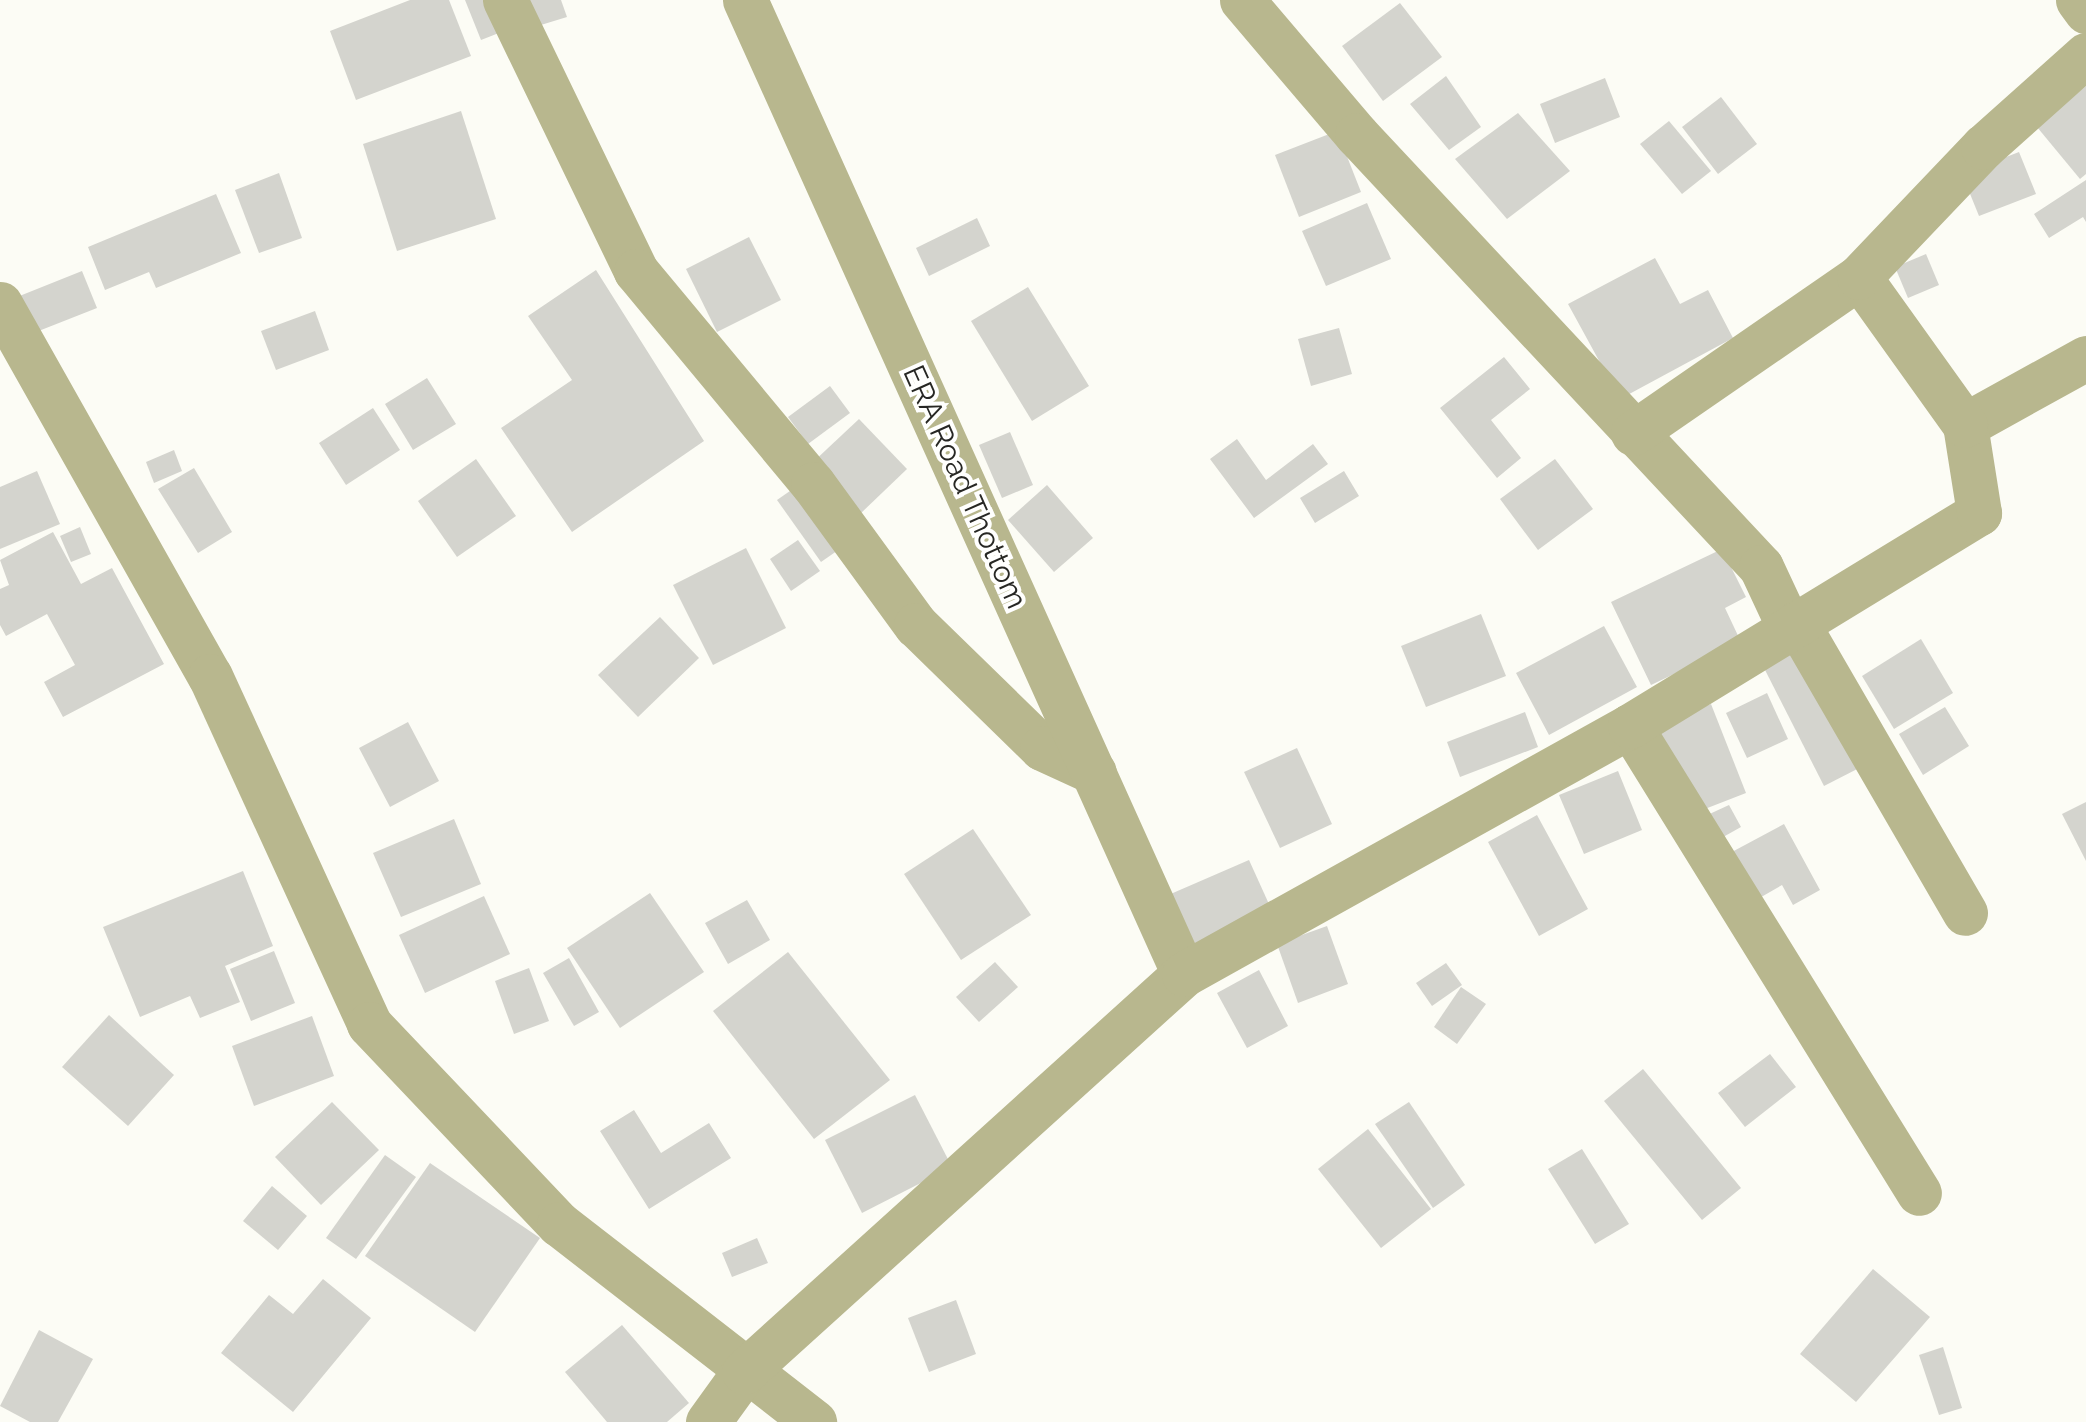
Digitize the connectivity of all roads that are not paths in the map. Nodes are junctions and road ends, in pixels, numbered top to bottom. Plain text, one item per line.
1 (506, 0) edge
2 (745, 0) edge
3 (1242, 0) edge
4 (2078, 0) edge
5 (2086, 11) edge
6 (2086, 55) edge
7 (1860, 277) junction
8 (0, 304) edge
9 (2086, 358) edge
10 (1966, 426) junction
11 (1633, 433) junction
12 (1793, 625) junction
13 (1630, 726) junction
14 (1094, 772) junction
15 (1965, 913) dead end
16 (1184, 974) junction
17 (1919, 1193) dead end
18 (744, 1372) junction
19 (708, 1422) edge
20 (814, 1422) edge

1 - 14 street
2 - 14 street, ERA Road Thottom
3 - 11 street
4 - 5 street
6 - 7 street
7 - 10 street
7 - 11 street
8 - 18 street
9 - 10 street
10 - 12 street
11 - 12 street
12 - 13 street
12 - 15 street
13 - 16 street
13 - 17 street
14 - 16 street, ERA Road Thottom
16 - 18 street
18 - 19 street
18 - 20 street

